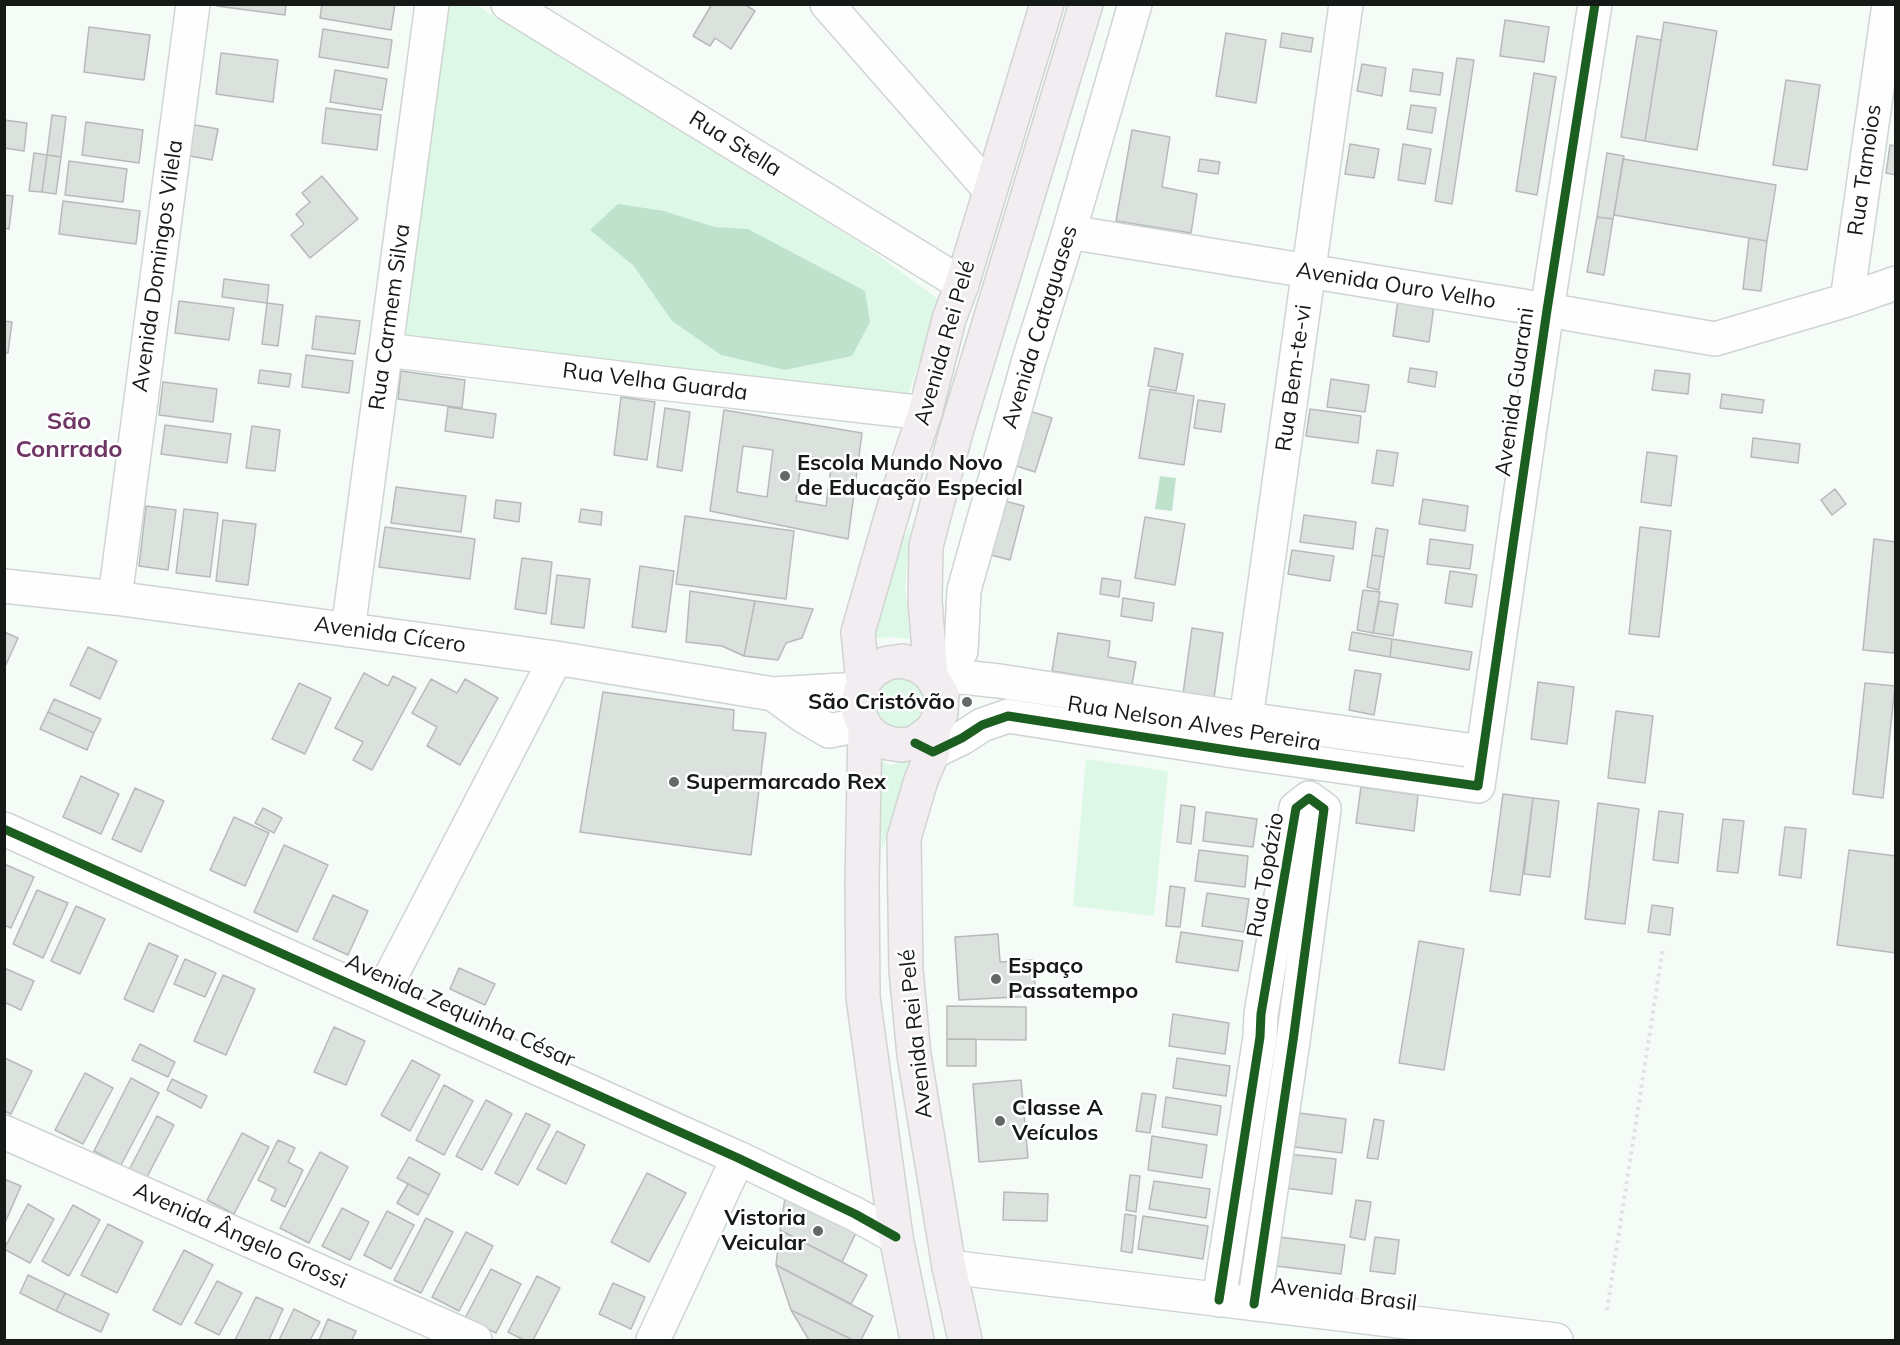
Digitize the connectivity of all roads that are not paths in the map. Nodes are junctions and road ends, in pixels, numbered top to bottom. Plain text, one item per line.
1 (193, 4) edge
2 (432, 4) edge
3 (508, 4) edge
4 (827, 4) edge
5 (1047, 4) edge
6 (1086, 4) edge
7 (1135, 4) edge
8 (1346, 4) edge
9 (1595, 4) edge
10 (1889, 4) edge
11 (990, 190) junction
12 (1069, 232) junction
13 (1309, 272) junction
14 (1896, 283) edge
15 (962, 284) junction
16 (1846, 300) junction
17 (1547, 310) junction
18 (386, 350) junction
19 (925, 412) junction
20 (4, 586) edge
21 (114, 598) junction
22 (348, 630) junction
23 (556, 658) junction
24 (933, 677) junction
25 (862, 686) junction
26 (804, 704) junction
27 (1246, 719) junction
28 (865, 726) junction
29 (927, 741) junction
30 (1240, 752) junction
31 (1482, 752) junction
32 (1478, 786) joint
33 (4, 829) edge
34 (380, 997) junction
35 (1260, 1025) junction
36 (1295, 1030) junction
37 (4, 1132) edge
38 (738, 1158) junction
39 (896, 1237) junction
40 (949, 1267) junction
41 (1219, 1300) junction
42 (1254, 1304) junction
43 (1364, 1329) edge
44 (475, 1341) edge
45 (653, 1341) edge
46 (917, 1341) edge
47 (965, 1341) edge
48 (1556, 1341) edge

1 - 21 street, Avenida Domingos Vilela
2 - 18 street, Rua Carmem Silva
3 - 15 street, Rua Stella
4 - 11 street
5 - 11 main road, Avenida Rei Pelé
6 - 24 main road, Avenida Rei Pelé
7 - 12 street, Avenida Cataguases
8 - 13 street, Rua Bem-te-vi
9 - 17 street, Avenida Guarani
10 - 16 street, Rua Tamoios
11 - 15 main road, Avenida Rei Pelé
12 - 13 street, Avenida Ouro Velho
12 - 24 street, Avenida Cataguases
13 - 17 street, Avenida Ouro Velho
13 - 27 street, Rua Bem-te-vi
14 - 16 street, Avenida Ouro Velho
15 - 19 main road, Avenida Rei Pelé
16 - 17 street, Avenida Ouro Velho
17 - 31 street, Avenida Guarani
18 - 19 street, Rua Velha Guarda
18 - 22 street, Rua Carmem Silva
19 - 25 main road, Avenida Rei Pelé
20 - 21 street, Avenida Cícero
21 - 22 street, Avenida Cícero
22 - 23 street, Avenida Cícero
23 - 26 street, Avenida Cícero
23 - 34 street
24 - 25 main road
24 - 27 street, Rua Nelson Alves Pereira
24 - 29 main road, Avenida Rei Pelé
25 - 26 street
25 - 28 main road, Avenida Rei Pelé
26 - 28 street, Avenida Cícero
27 - 30 street, Rua Bem-te-vi
27 - 31 street, Rua Nelson Alves Pereira
28 - 29 main road
28 - 39 main road, Avenida Rei Pelé
29 - 30 street, Rua Nelson Alves Pereira
29 - 40 main road, Avenida Rei Pelé
30 - 32 street, Rua Nelson Alves Pereira
31 - 32 street, Avenida Guarani
33 - 34 street, Avenida Zequinha César
34 - 38 street, Avenida Zequinha César
35 - 36 street
35 - 36 street, Rua Topázio
35 - 41 street, Rua Topázio
36 - 42 street, Rua Topázio
37 - 44 street, Avenida Ângelo Grossi
38 - 39 street, Avenida Zequinha César
38 - 45 street
39 - 46 main road, Avenida Rei Pelé
40 - 41 street, Avenida Brasil
40 - 47 main road, Avenida Rei Pelé
41 - 42 street, Avenida Brasil
42 - 43 street, Avenida Brasil
43 - 48 street, Avenida Brasil

